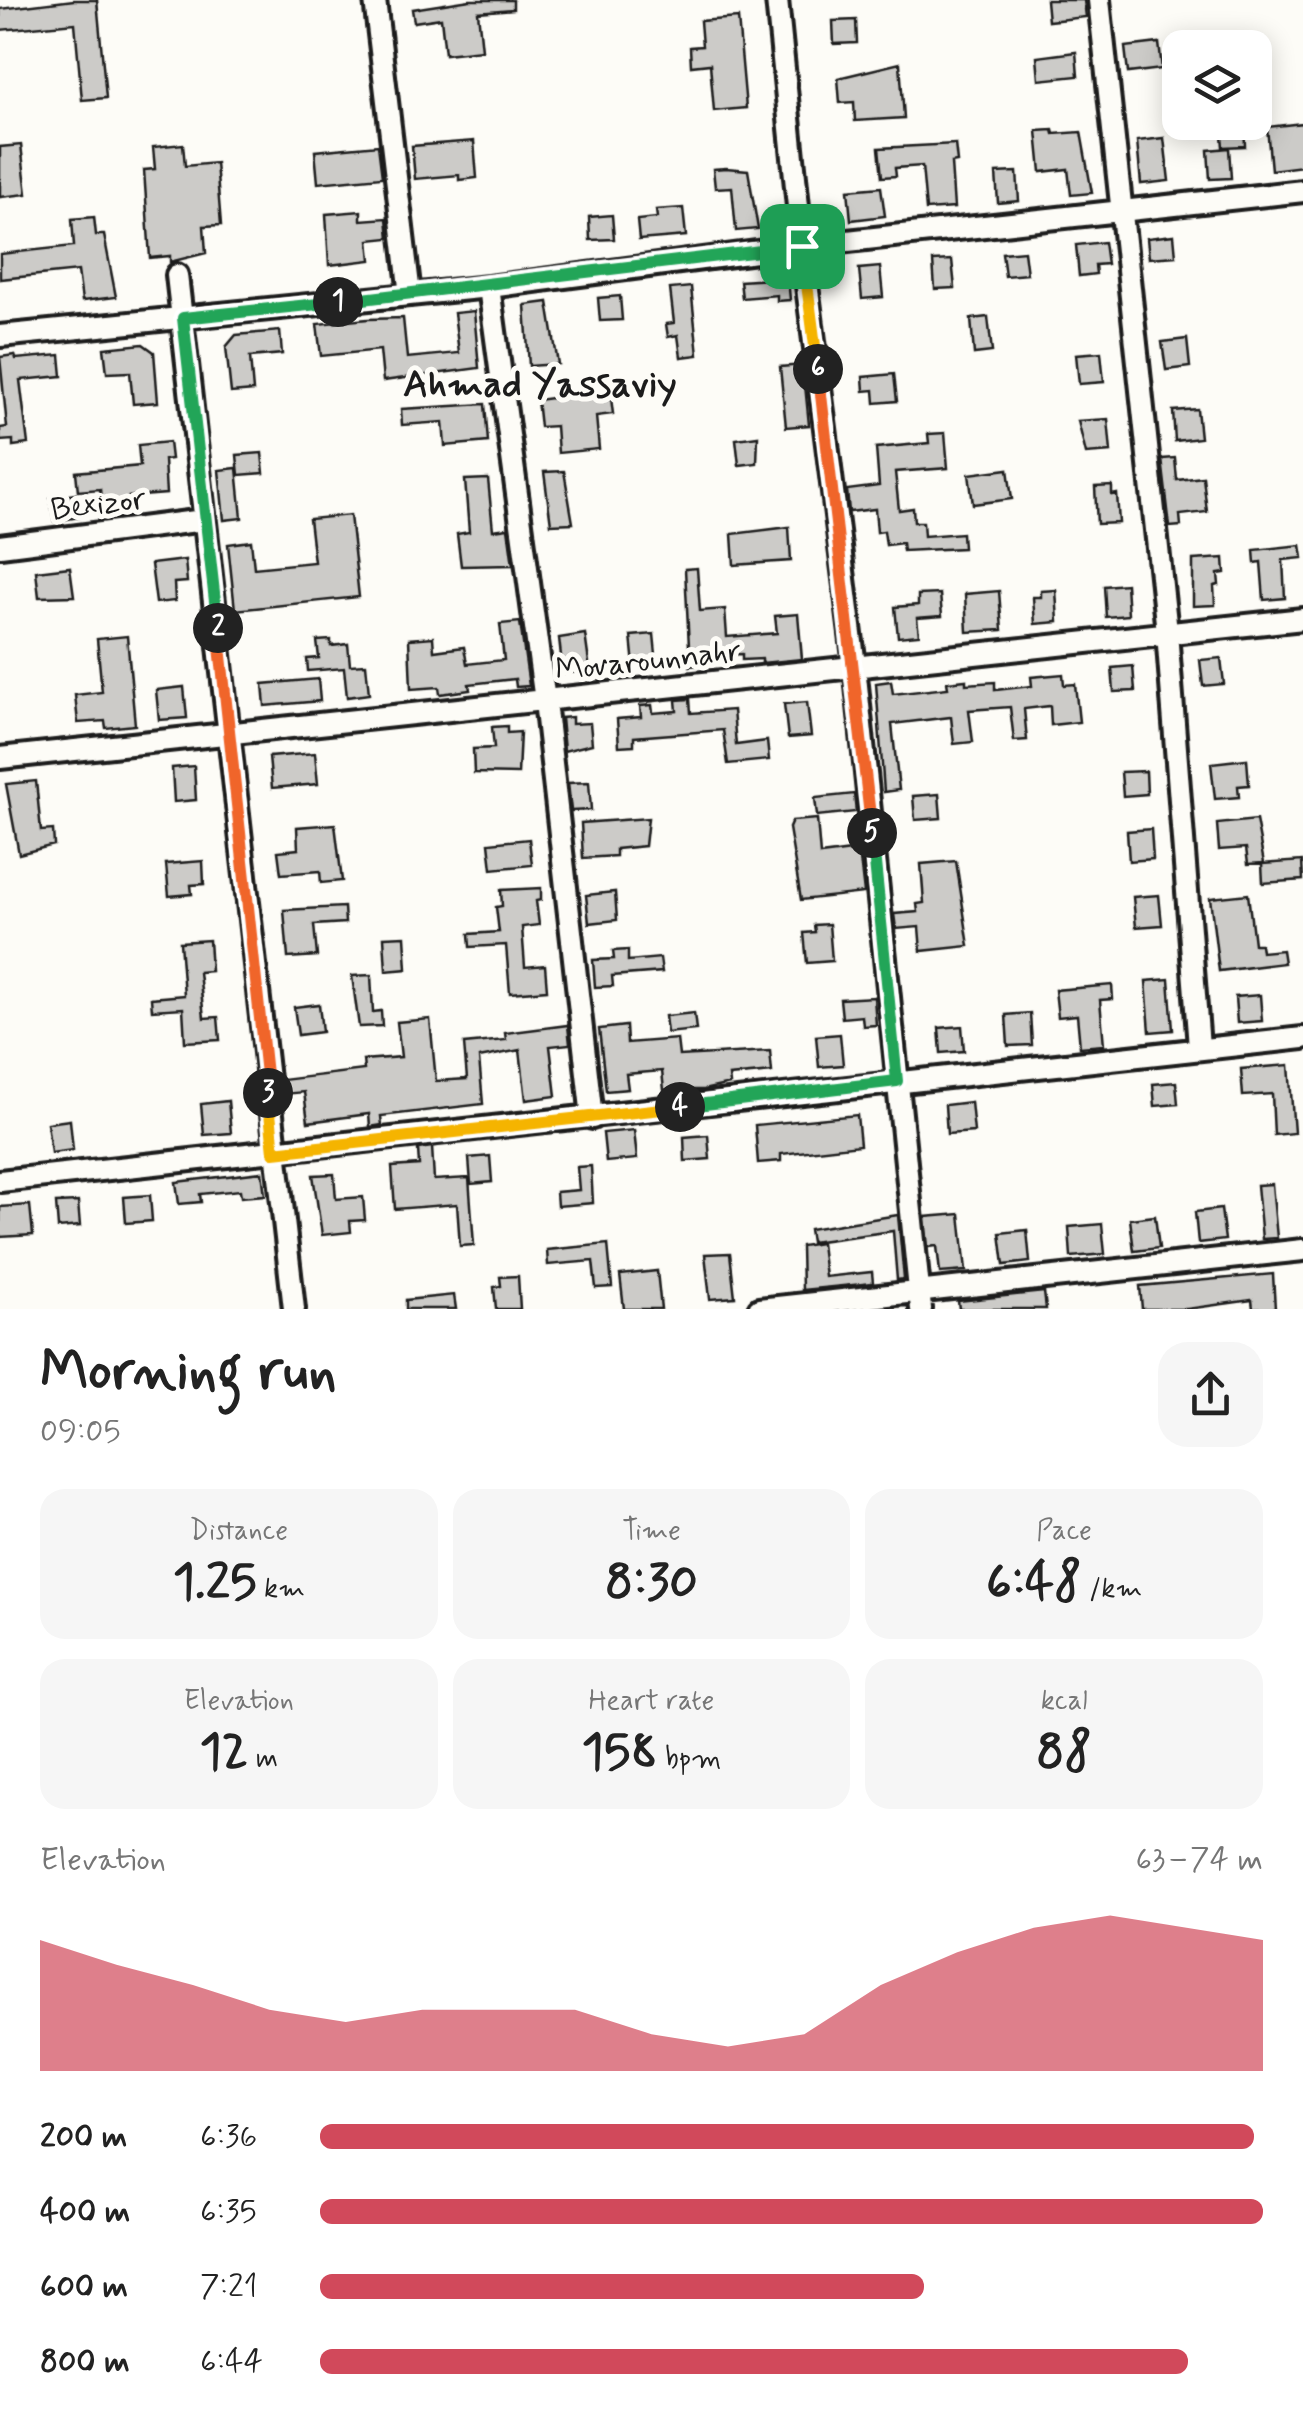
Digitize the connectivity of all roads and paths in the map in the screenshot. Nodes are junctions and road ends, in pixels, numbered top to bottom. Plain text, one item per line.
1 (375, 0) edge
2 (777, 0) edge
3 (1099, 0) edge
4 (1303, 190) edge
5 (1124, 213) junction
6 (802, 246) junction
7 (177, 276) dead end
8 (489, 287) junction
9 (410, 294) junction
10 (183, 318) junction
11 (0, 336) edge
12 (204, 520) junction
13 (0, 546) edge
14 (1303, 619) edge
15 (1167, 632) junction
16 (855, 666) junction
17 (545, 701) junction
18 (231, 733) junction
19 (0, 758) edge
20 (1303, 1038) edge
21 (1200, 1047) junction
22 (897, 1081) junction
23 (592, 1118) junction
24 (274, 1152) junction
25 (0, 1181) edge
26 (1303, 1250) edge
27 (920, 1301) edge
28 (294, 1309) edge
29 (758, 1309) edge

1 - 9 street
2 - 6 street
3 - 5 street
4 - 5 street
5 - 6 street
5 - 15 street
6 - 8 street
6 - 16 street
7 - 10 street
8 - 9 street
8 - 17 street
9 - 10 street
10 - 11 street
10 - 12 street
12 - 13 street, Bexizor
12 - 18 street
14 - 15 street, Movarounnahr
15 - 16 street, Movarounnahr
15 - 21 street
16 - 17 street, Movarounnahr
16 - 22 street
17 - 18 street, Movarounnahr
17 - 23 street
18 - 19 street, Movarounnahr
18 - 24 street
20 - 21 street
21 - 22 street
22 - 23 street
22 - 27 street
23 - 24 street
24 - 25 street
24 - 28 street
26 - 27 street
27 - 29 street

